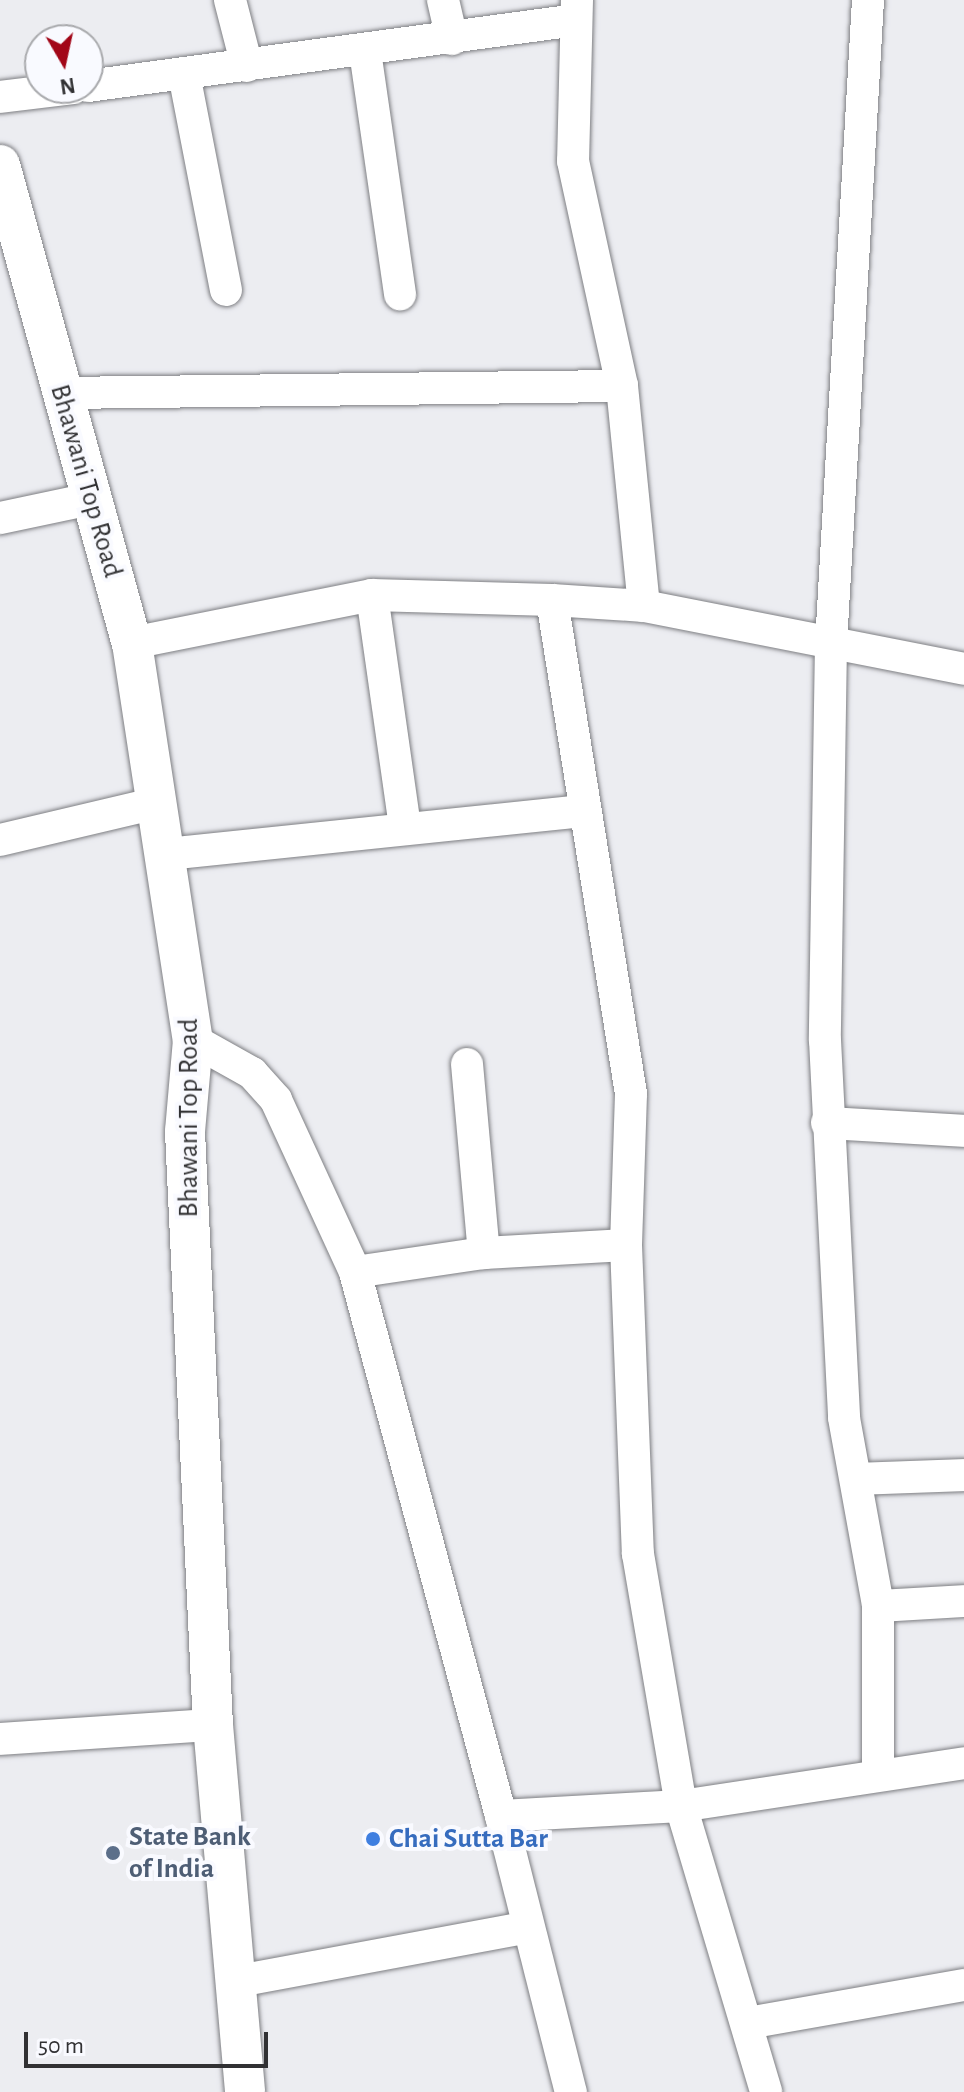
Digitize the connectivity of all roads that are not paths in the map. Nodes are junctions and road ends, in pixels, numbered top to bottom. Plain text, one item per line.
1 (230, 0) edge
2 (443, 0) edge
3 (868, 0) edge
4 (577, 10) edge
5 (452, 39) junction
6 (365, 51) junction
7 (247, 66) junction
8 (184, 74) junction
9 (104, 84) edge
10 (24, 94) edge
11 (0, 97) edge
12 (0, 165) edge
13 (226, 290) dead end
14 (400, 294) dead end
15 (622, 386) junction
16 (62, 393) junction
17 (90, 499) junction
18 (0, 518) edge
19 (372, 595) junction
20 (552, 600) junction
21 (644, 606) junction
22 (132, 643) junction
23 (831, 643) junction
24 (964, 669) edge
25 (157, 803) junction
26 (583, 811) junction
27 (405, 827) junction
28 (0, 840) edge
29 (167, 854) junction
30 (193, 1040) junction
31 (467, 1064) dead end
32 (827, 1123) junction
33 (964, 1131) edge
34 (626, 1245) junction
35 (484, 1253) junction
36 (355, 1272) junction
37 (964, 1475) edge
38 (857, 1479) junction
39 (964, 1601) edge
40 (878, 1606) junction
41 (213, 1725) junction
42 (0, 1739) edge
43 (964, 1763) edge
44 (878, 1771) junction
45 (681, 1806) junction
46 (501, 1816) junction
47 (524, 1928) junction
48 (238, 1981) junction
49 (964, 1985) edge
50 (748, 2023) junction
51 (245, 2092) edge
52 (571, 2092) edge
53 (766, 2092) edge

1 - 7 street
2 - 5 street
3 - 23 street
4 - 5 street
4 - 15 street
5 - 6 street
6 - 7 street
6 - 14 street
7 - 8 street
8 - 9 street
8 - 13 street
10 - 11 street
12 - 16 street, Bhawani Top Road
15 - 16 street
15 - 21 street
16 - 17 street, Bhawani Top Road
17 - 18 street
17 - 22 street, Bhawani Top Road
19 - 20 street
19 - 22 street
19 - 27 street
20 - 21 street
20 - 26 street
21 - 23 street
22 - 25 street, Bhawani Top Road
23 - 24 street
23 - 32 street
25 - 28 street
25 - 29 street, Bhawani Top Road
26 - 27 street
26 - 34 street
27 - 29 street
29 - 30 street, Bhawani Top Road
30 - 36 street
30 - 41 street, Bhawani Top Road
31 - 35 street
32 - 33 street
32 - 38 street
34 - 35 street
34 - 45 street
35 - 36 street
36 - 46 street
37 - 38 street
38 - 40 street
39 - 40 street
40 - 44 street
41 - 42 street
41 - 48 street, Bhawani Top Road
43 - 44 street
44 - 45 street
45 - 46 street
45 - 50 street
46 - 47 street
47 - 48 street
47 - 52 street
48 - 51 street, Bhawani Top Road
49 - 50 street
50 - 53 street

